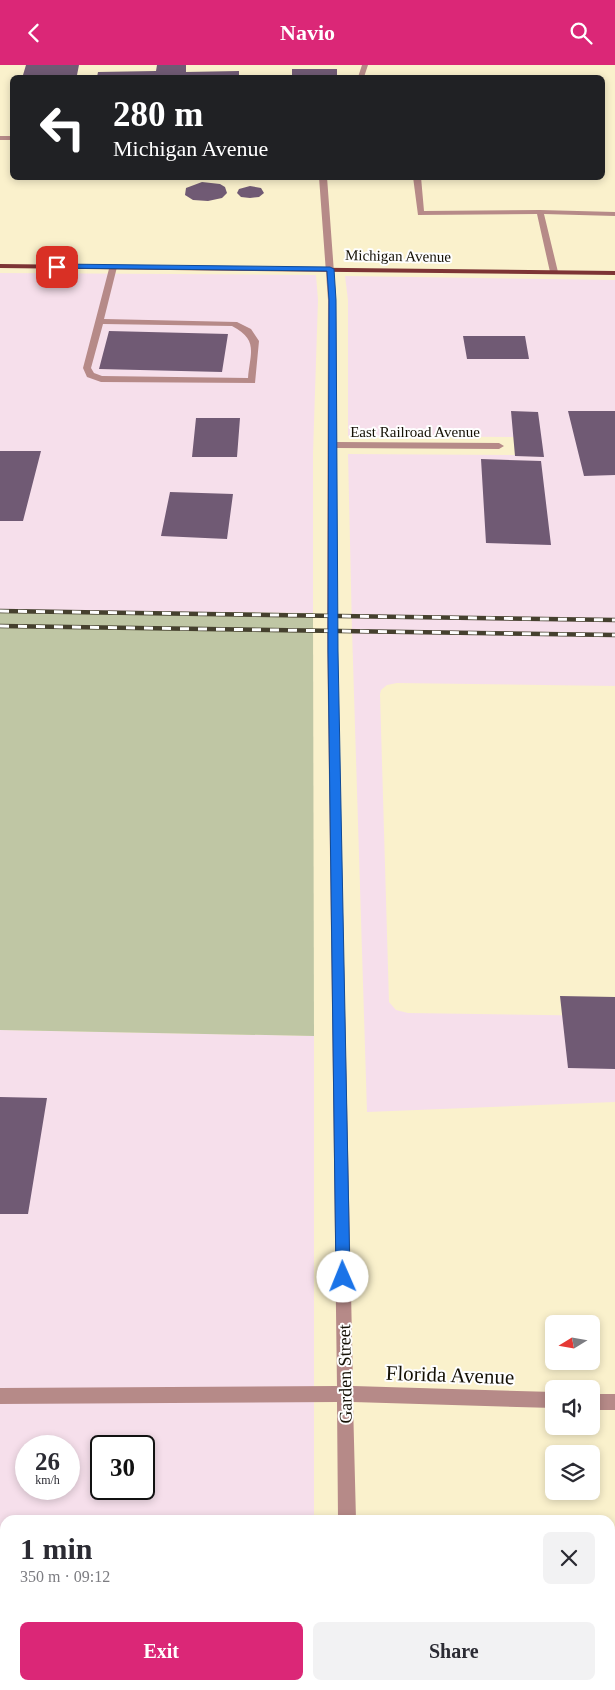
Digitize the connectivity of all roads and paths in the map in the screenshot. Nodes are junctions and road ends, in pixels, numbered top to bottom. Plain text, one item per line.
1 (323, 180) edge
2 (417, 180) edge
3 (540, 212) junction
4 (615, 214) edge
5 (0, 266) edge
6 (114, 267) junction
7 (330, 269) junction
8 (554, 272) junction
9 (615, 273) edge
10 (100, 321) junction
11 (331, 445) junction
12 (499, 446) dead end
13 (345, 1394) junction
14 (0, 1396) edge
15 (545, 1400) edge
16 (600, 1401) edge
17 (615, 1402) edge
18 (347, 1515) edge

1 - 7 street, Garden Street
2 - 3 street
3 - 4 street
3 - 8 street
5 - 6 main road, Michigan Avenue
6 - 7 main road, Michigan Avenue
6 - 10 street
7 - 8 main road, Michigan Avenue
7 - 11 street, Garden Street
8 - 9 main road, Michigan Avenue
10 - 10 street
11 - 12 street, East Railroad Avenue
11 - 13 street, Garden Street
13 - 14 street, Florida Avenue
13 - 15 street, Florida Avenue
13 - 18 street, Garden Street
16 - 17 street

